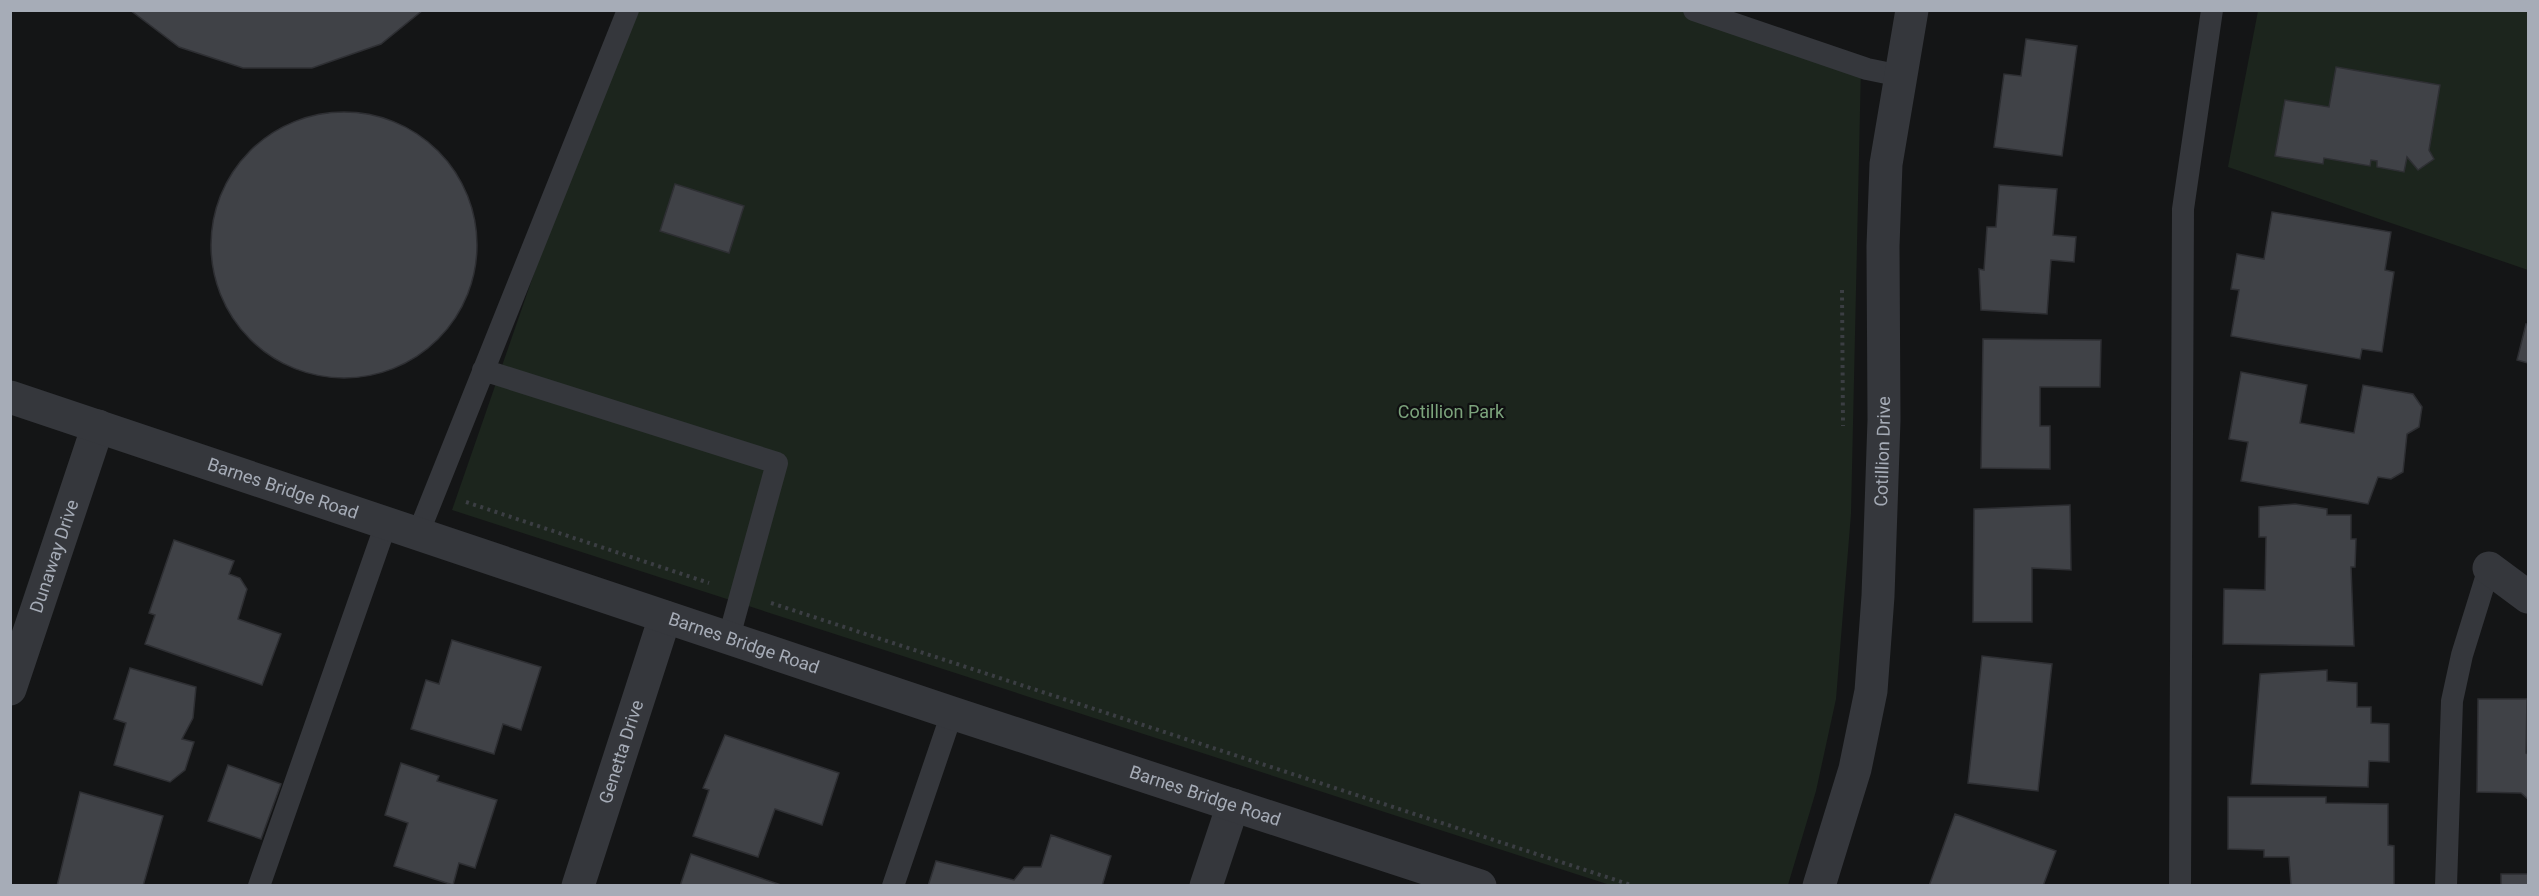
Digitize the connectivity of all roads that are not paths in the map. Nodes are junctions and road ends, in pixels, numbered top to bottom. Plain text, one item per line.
1 (627, 10) edge
2 (1694, 10) edge
3 (1912, 10) edge
4 (2212, 10) edge
5 (1901, 76) junction
6 (483, 370) junction
7 (10, 397) edge
8 (98, 426) junction
9 (386, 524) junction
10 (418, 534) junction
11 (2489, 568) joint
12 (2529, 597) edge
13 (665, 617) junction
14 (729, 637) junction
15 (10, 689) edge
16 (952, 713) junction
17 (1233, 805) junction
18 (259, 885) edge
19 (578, 885) edge
20 (893, 885) edge
21 (1206, 885) edge
22 (1480, 885) edge
23 (1819, 885) edge
24 (2180, 885) edge
25 (2446, 885) edge

1 - 6 lane
2 - 5 lane
3 - 5 street, Cotillion Drive
4 - 24 lane
5 - 23 street, Cotillion Drive
6 - 10 lane
6 - 14 lane
7 - 8 street, Barnes Bridge Road
8 - 9 street, Barnes Bridge Road
8 - 15 street, Dunaway Drive
9 - 10 street, Barnes Bridge Road
9 - 18 lane
10 - 13 street, Barnes Bridge Road
11 - 12 street
11 - 25 lane
13 - 14 street, Barnes Bridge Road
13 - 19 street, Genetta Drive
14 - 16 street, Barnes Bridge Road
16 - 17 street, Barnes Bridge Road
16 - 20 lane
17 - 21 street
17 - 22 street, Barnes Bridge Road

